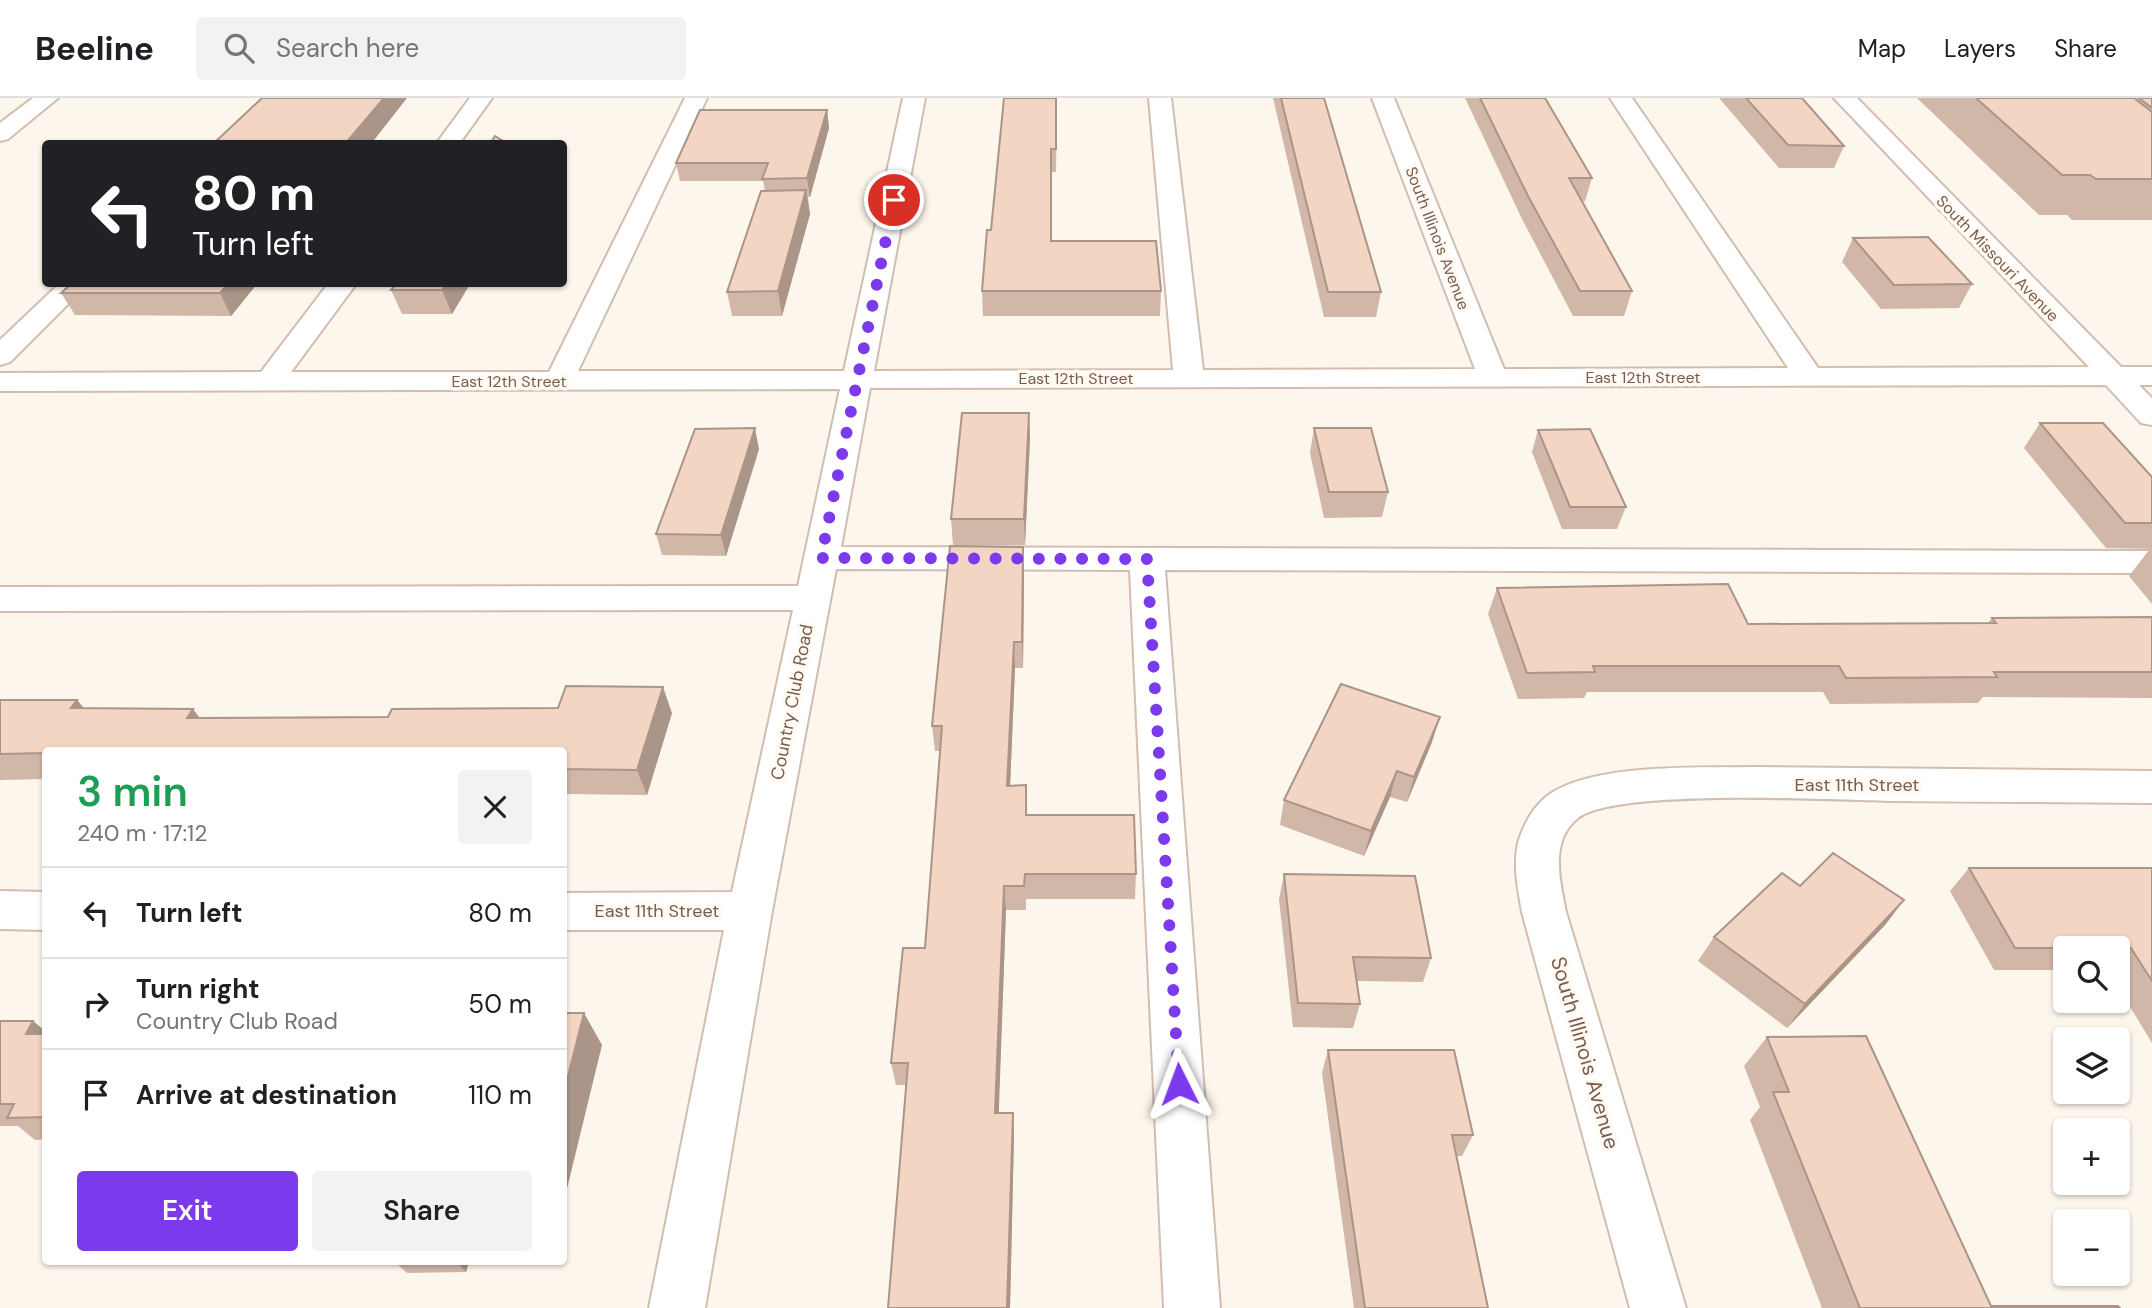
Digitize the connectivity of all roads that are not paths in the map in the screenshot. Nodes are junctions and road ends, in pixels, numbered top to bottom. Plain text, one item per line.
1 (47, 98) edge
2 (481, 98) edge
3 (696, 98) edge
4 (914, 98) edge
5 (1160, 98) edge
6 (1383, 98) edge
7 (1621, 98) edge
8 (1845, 98) edge
9 (0, 134) edge
10 (450, 140) edge
11 (71, 287) edge
12 (340, 287) edge
13 (0, 356) edge
14 (2112, 376) junction
15 (2152, 376) edge
16 (1493, 377) junction
17 (1809, 377) junction
18 (858, 378) junction
19 (1189, 379) junction
20 (559, 381) junction
21 (0, 382) edge
22 (269, 382) junction
23 (2152, 416) edge
24 (821, 558) junction
25 (1147, 559) junction
26 (2152, 562) edge
27 (813, 598) junction
28 (0, 599) edge
29 (2152, 787) edge
30 (1566, 805) joint
31 (0, 911) edge
32 (42, 911) edge
33 (567, 911) edge
34 (750, 911) junction
35 (677, 1308) edge
36 (1192, 1308) edge
37 (1658, 1308) edge

1 - 9 street
2 - 10 street
3 - 20 street
4 - 18 street, Country Club Road
5 - 19 street
6 - 16 street, South Illinois Avenue
7 - 17 street
8 - 14 street, South Missouri Avenue
11 - 13 street
12 - 22 street
14 - 15 street, East 12th Street
14 - 17 street, East 12th Street
14 - 23 street, South Missouri Avenue
16 - 17 street, East 12th Street
16 - 19 street, East 12th Street
18 - 19 street, East 12th Street
18 - 20 street, East 12th Street
18 - 24 street, Country Club Road
20 - 22 street, East 12th Street
21 - 22 street, East 12th Street
24 - 25 street
24 - 27 street, Country Club Road
25 - 26 street
25 - 36 street
27 - 28 street
27 - 34 street, Country Club Road
29 - 30 street, East 11th Street
30 - 37 street, South Illinois Avenue
31 - 32 street
33 - 34 street, East 11th Street
34 - 35 street, Country Club Road

